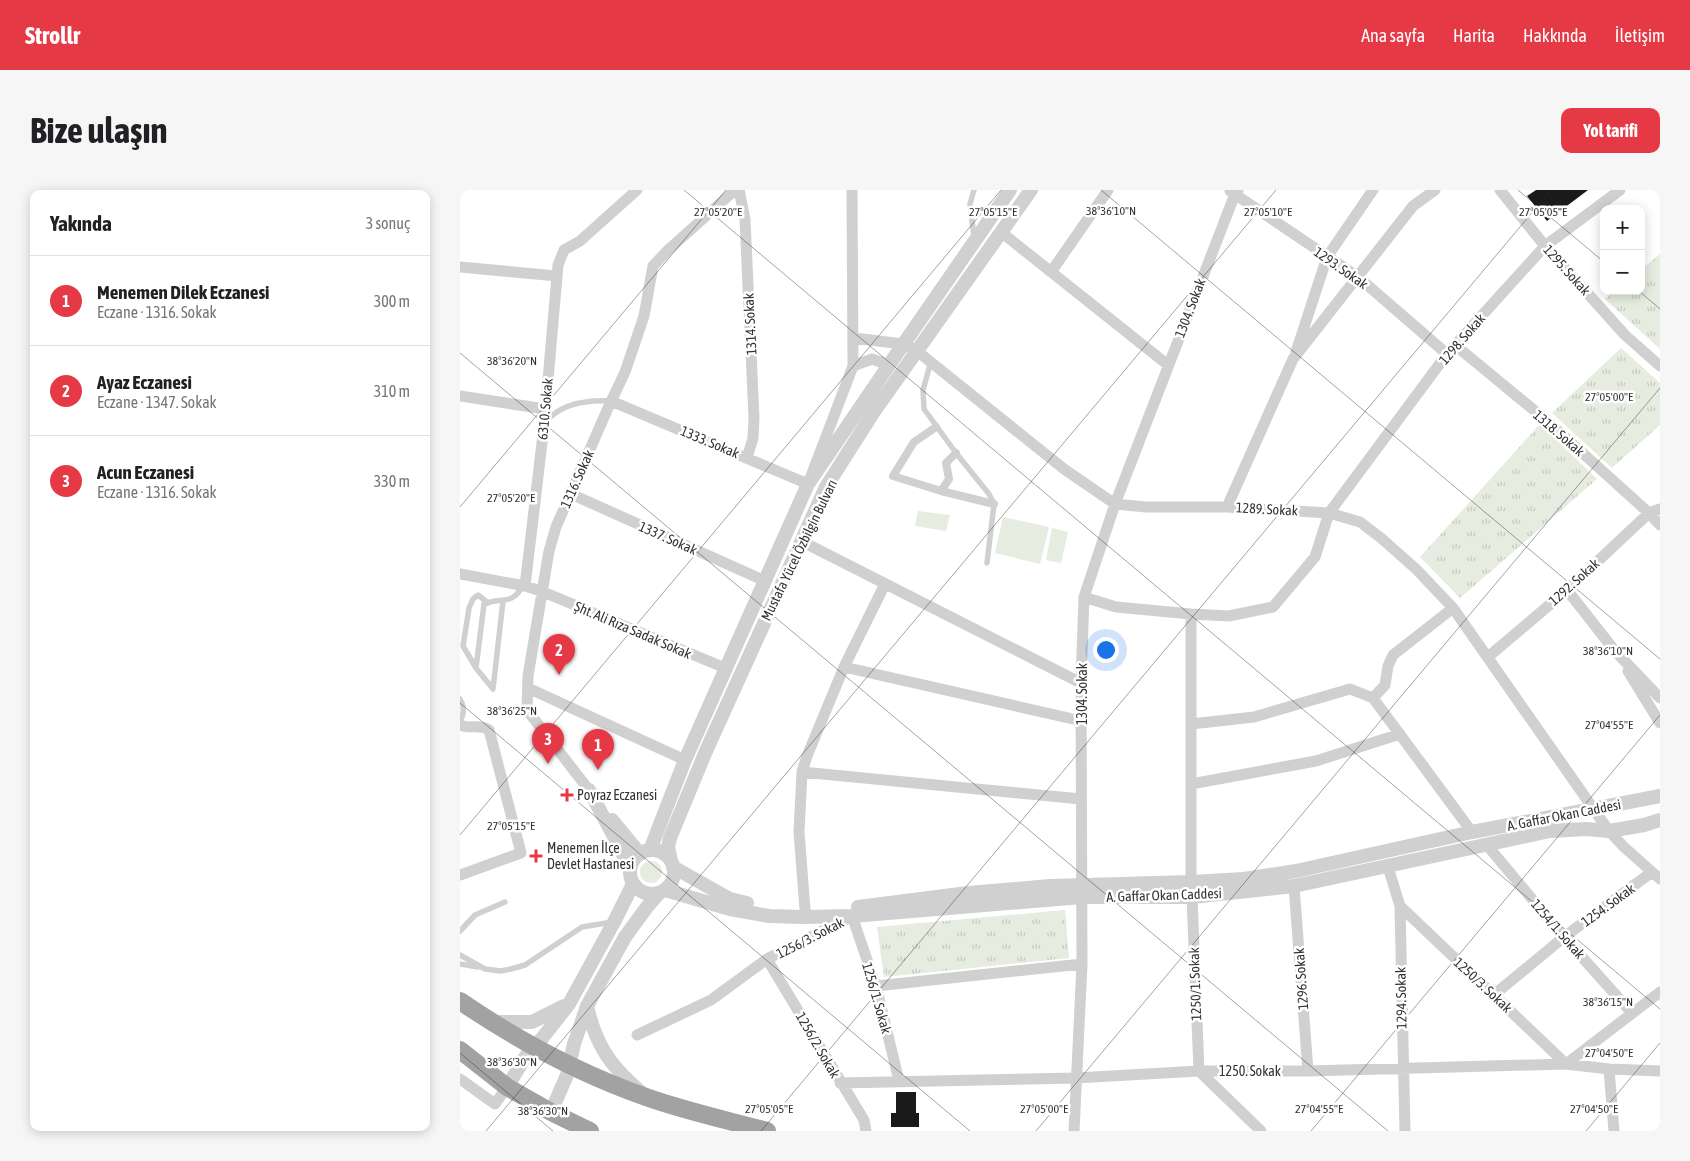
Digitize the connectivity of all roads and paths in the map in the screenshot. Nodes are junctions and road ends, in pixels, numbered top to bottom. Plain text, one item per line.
1 (637, 190) edge
2 (735, 190) edge
3 (739, 190) edge
4 (852, 190) edge
5 (974, 190) edge
6 (1010, 190) edge
7 (1031, 190) edge
8 (1108, 190) edge
9 (1373, 190) edge
10 (1435, 190) edge
11 (1500, 190) edge
12 (1620, 190) edge
13 (1234, 191) edge
14 (1002, 232) junction
15 (974, 242) junction
16 (1544, 246) junction
17 (1327, 257) junction
18 (460, 267) edge
19 (1051, 272) junction
20 (557, 276) junction
21 (1358, 277) junction
22 (854, 338) junction
23 (903, 344) junction
24 (1455, 345) junction
25 (917, 351) junction
26 (1447, 354) junction
27 (1293, 359) junction
28 (931, 361) junction
29 (889, 365) junction
30 (1168, 365) junction
31 (853, 366) junction
32 (1660, 366) edge
33 (460, 396) edge
34 (611, 400) junction
35 (545, 409) junction
36 (544, 426) junction
37 (936, 427) junction
38 (956, 453) junction
39 (747, 458) junction
40 (808, 484) junction
41 (941, 491) junction
42 (572, 494) junction
43 (994, 504) junction
44 (1114, 504) junction
45 (1227, 507) junction
46 (1654, 511) edge
47 (1329, 513) junction
48 (1660, 524) edge
49 (801, 541) junction
50 (987, 563) dead end
51 (460, 574) edge
52 (765, 581) junction
53 (885, 584) junction
54 (523, 586) junction
55 (1567, 590) junction
56 (541, 591) junction
57 (1084, 598) junction
58 (503, 601) junction
59 (488, 603) junction
60 (1453, 608) junction
61 (1191, 614) junction
62 (1615, 651) junction
63 (1488, 657) junction
64 (844, 667) junction
65 (476, 668) junction
66 (725, 668) junction
67 (1081, 684) junction
68 (528, 688) junction
69 (1373, 698) junction
70 (1660, 698) edge
71 (460, 699) edge
72 (460, 721) edge
73 (1082, 721) junction
74 (1660, 723) edge
75 (1191, 724) junction
76 (460, 725) edge
77 (1400, 734) junction
78 (685, 760) junction
79 (802, 772) junction
80 (1190, 784) junction
81 (589, 790) junction
82 (1660, 796) edge
83 (1081, 799) junction
84 (1594, 810) junction
85 (1660, 820) edge
86 (1609, 831) junction
87 (1472, 832) junction
88 (1486, 844) junction
89 (645, 852) junction
90 (672, 864) junction
91 (1388, 867) junction
92 (460, 875) edge
93 (1656, 876) edge
94 (632, 877) junction
95 (1191, 882) junction
96 (1294, 886) junction
97 (1082, 890) junction
98 (662, 892) junction
99 (1192, 897) junction
100 (505, 902) dead end
101 (1400, 906) junction
102 (805, 909) junction
103 (852, 916) junction
104 (614, 922) junction
105 (460, 931) edge
106 (1564, 937) junction
107 (460, 955) edge
108 (767, 959) junction
109 (460, 964) edge
110 (1082, 964) junction
111 (485, 969) junction
112 (876, 986) junction
113 (1660, 992) edge
114 (1495, 994) junction
115 (460, 1001) edge
116 (569, 1004) junction
117 (587, 1006) junction
118 (1632, 1013) junction
119 (491, 1022) junction
120 (637, 1035) dead end
121 (536, 1046) junction
122 (460, 1050) edge
123 (570, 1064) junction
124 (1566, 1064) junction
125 (1402, 1069) junction
126 (1609, 1069) junction
127 (1199, 1071) junction
128 (1308, 1071) junction
129 (1660, 1071) edge
130 (1076, 1078) junction
131 (460, 1079) edge
132 (899, 1081) junction
133 (840, 1083) junction
134 (507, 1087) junction
135 (646, 1097) junction
136 (551, 1112) junction
137 (590, 1131) edge
138 (767, 1131) edge
139 (866, 1131) edge
140 (1074, 1131) edge
141 (1261, 1131) edge
142 (1405, 1131) edge
143 (1614, 1131) edge

1 - 20 street, 6310. Sokak
2 - 34 street, 1316. Sokak
3 - 39 street, 1314. Sokak
4 - 22 street
5 - 15 lane
6 - 15 street, Mustafa Yücel Özbilgin Bulvarı
7 - 14 street, Mustafa Yücel Özbilgin Bulvarı
8 - 19 street
9 - 17 street
10 - 21 street
11 - 16 street, 1295. Sokak
12 - 16 street, 1298. Sokak
13 - 17 street, 1293. Sokak
13 - 30 street, 1304. Sokak
14 - 19 street
14 - 25 street, Mustafa Yücel Özbilgin Bulvarı
15 - 23 street, Mustafa Yücel Özbilgin Bulvarı
16 - 24 street, 1298. Sokak
16 - 32 street, 1295. Sokak
17 - 21 street, 1293. Sokak
17 - 27 street
18 - 20 street
19 - 30 street
20 - 35 street, 6310. Sokak
21 - 26 street, 1293. Sokak
21 - 27 street
22 - 23 street
22 - 31 street
23 - 25 street
23 - 29 street, Mustafa Yücel Özbilgin Bulvarı
24 - 26 street, 1298. Sokak
24 - 46 street, 1318. Sokak
25 - 28 street
25 - 49 street, Mustafa Yücel Özbilgin Bulvarı
26 - 47 street, 1298. Sokak
27 - 45 street
28 - 37 lane
28 - 44 street
29 - 31 street
29 - 40 street, Mustafa Yücel Özbilgin Bulvarı
30 - 44 street, 1304. Sokak
31 - 40 street
33 - 35 street
34 - 36 lane
34 - 39 street, 1333. Sokak
34 - 42 street, 1316. Sokak
35 - 36 street, 6310. Sokak
36 - 54 street, 6310. Sokak
37 - 38 lane
37 - 41 street
38 - 41 street
38 - 43 lane
39 - 40 street, 1333. Sokak
40 - 52 street, Mustafa Yücel Özbilgin Bulvarı
41 - 43 street
42 - 52 street, 1337. Sokak
42 - 56 street, 1316. Sokak
43 - 50 lane
44 - 45 street, 1289. Sokak
44 - 57 street, 1304. Sokak
45 - 47 street, 1289. Sokak
46 - 48 street, 1318. Sokak
46 - 55 street, 1292. Sokak
47 - 60 street, 1289. Sokak
47 - 61 street
49 - 53 street
49 - 90 street, Mustafa Yücel Özbilgin Bulvarı
51 - 54 street
52 - 66 street, Mustafa Yücel Özbilgin Bulvarı
53 - 64 street
53 - 67 street
54 - 56 street
54 - 58 lane
55 - 62 street
55 - 63 street, 1292. Sokak
56 - 66 street, Şht. Ali Rıza Sadak Sokak
56 - 68 street, 1316. Sokak
57 - 61 street
57 - 67 street, 1304. Sokak
58 - 59 lane
58 - 65 lane
59 - 65 lane
59 - 65 lane
60 - 63 street, 1289. Sokak
60 - 69 street
61 - 75 street
62 - 70 street
62 - 74 street
63 - 84 street, 1289. Sokak
64 - 73 street
64 - 79 street
66 - 78 street, Mustafa Yücel Özbilgin Bulvarı
67 - 73 street, 1304. Sokak
68 - 78 street
68 - 81 street, 1316. Sokak
69 - 75 street
69 - 77 street
71 - 72 lane
73 - 83 street, 1304. Sokak
75 - 80 street
76 - 92 street
77 - 80 street
77 - 87 street
78 - 89 street, Mustafa Yücel Özbilgin Bulvarı
79 - 83 street
79 - 102 street
80 - 95 street
81 - 89 street
81 - 94 street
82 - 84 street, A. Gaffar Okan Caddesi
83 - 97 street, 1304. Sokak
84 - 86 street, 1289. Sokak
84 - 87 street, A. Gaffar Okan Caddesi
85 - 86 street, A. Gaffar Okan Caddesi
86 - 88 street, A. Gaffar Okan Caddesi
86 - 93 street
87 - 95 street, A. Gaffar Okan Caddesi
88 - 91 street, A. Gaffar Okan Caddesi
88 - 106 street, 1254/1. Sokak
89 - 90 street
89 - 94 street
90 - 98 street
90 - 102 street, A. Gaffar Okan Caddesi
91 - 96 street, A. Gaffar Okan Caddesi
91 - 101 street, 1294. Sokak
93 - 106 street, 1254. Sokak
94 - 98 street
94 - 104 street
95 - 97 street, A. Gaffar Okan Caddesi
96 - 99 street, A. Gaffar Okan Caddesi
96 - 128 street, 1296. Sokak
97 - 99 street, A. Gaffar Okan Caddesi
97 - 102 street, A. Gaffar Okan Caddesi
97 - 103 street, A. Gaffar Okan Caddesi
97 - 110 street, 1304. Sokak
98 - 103 street, A. Gaffar Okan Caddesi
98 - 117 street
99 - 127 street, 1250/1. Sokak
100 - 105 lane
101 - 114 street, 1250/3. Sokak
101 - 125 street, 1294. Sokak
103 - 108 street, 1256/3. Sokak
103 - 112 street, 1256/1. Sokak
104 - 111 lane
104 - 116 street
106 - 114 street, 1254. Sokak
106 - 118 street, 1254/1. Sokak
107 - 111 lane
108 - 120 street, 1256/3. Sokak
108 - 133 street, 1256/2. Sokak
109 - 111 lane
110 - 112 street
110 - 130 street, 1304. Sokak
112 - 132 street, 1256/1. Sokak
113 - 118 street
114 - 124 street, 1250/3. Sokak
115 - 119 highway
116 - 119 street
116 - 121 street
117 - 123 street
117 - 135 street
118 - 124 street
119 - 121 highway
121 - 123 highway
121 - 134 street
122 - 134 highway
123 - 135 highway
123 - 136 street
124 - 125 street, 1250. Sokak
124 - 126 street, 1250. Sokak
125 - 128 street, 1250. Sokak
125 - 142 street, 1294. Sokak
126 - 129 street, 1250. Sokak
126 - 143 street
127 - 128 street, 1250. Sokak
127 - 130 street, 1250. Sokak
127 - 141 street
130 - 132 street, 1250. Sokak
130 - 140 street, 1304. Sokak
131 - 134 street
132 - 133 street, 1250. Sokak
133 - 139 street, 1256/2. Sokak
134 - 136 highway
135 - 138 highway
136 - 137 highway

